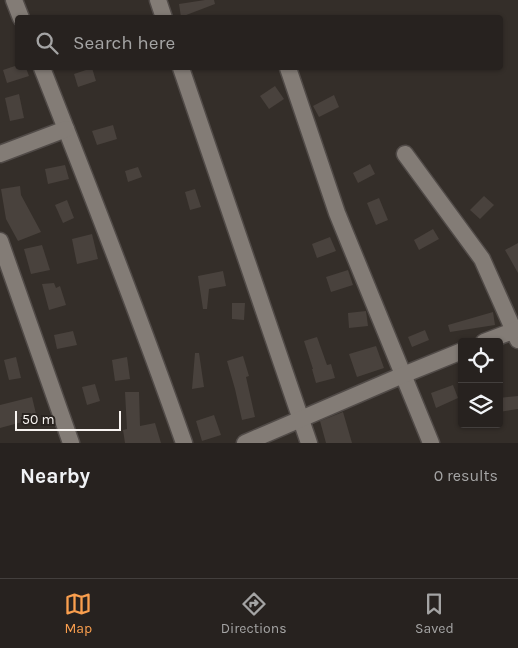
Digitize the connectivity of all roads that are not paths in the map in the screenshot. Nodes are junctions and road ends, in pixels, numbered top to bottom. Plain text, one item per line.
1 (14, 0) edge
2 (158, 0) edge
3 (20, 15) edge
4 (163, 15) edge
5 (43, 70) edge
6 (182, 70) edge
7 (289, 70) edge
8 (66, 129) junction
9 (0, 154) edge
10 (405, 154) dead end
11 (0, 241) edge
12 (517, 333) edge
13 (499, 338) edge
14 (458, 353) edge
15 (403, 375) junction
16 (301, 419) junction
17 (72, 443) edge
18 (184, 443) edge
19 (245, 443) edge
20 (309, 443) edge
21 (431, 443) edge

1 - 3 street
2 - 4 street
5 - 8 street
6 - 16 street
7 - 15 street
8 - 9 street
8 - 18 street
10 - 12 street
11 - 17 street
12 - 13 street
14 - 15 street
15 - 16 street
15 - 21 street
16 - 19 street
16 - 20 street

